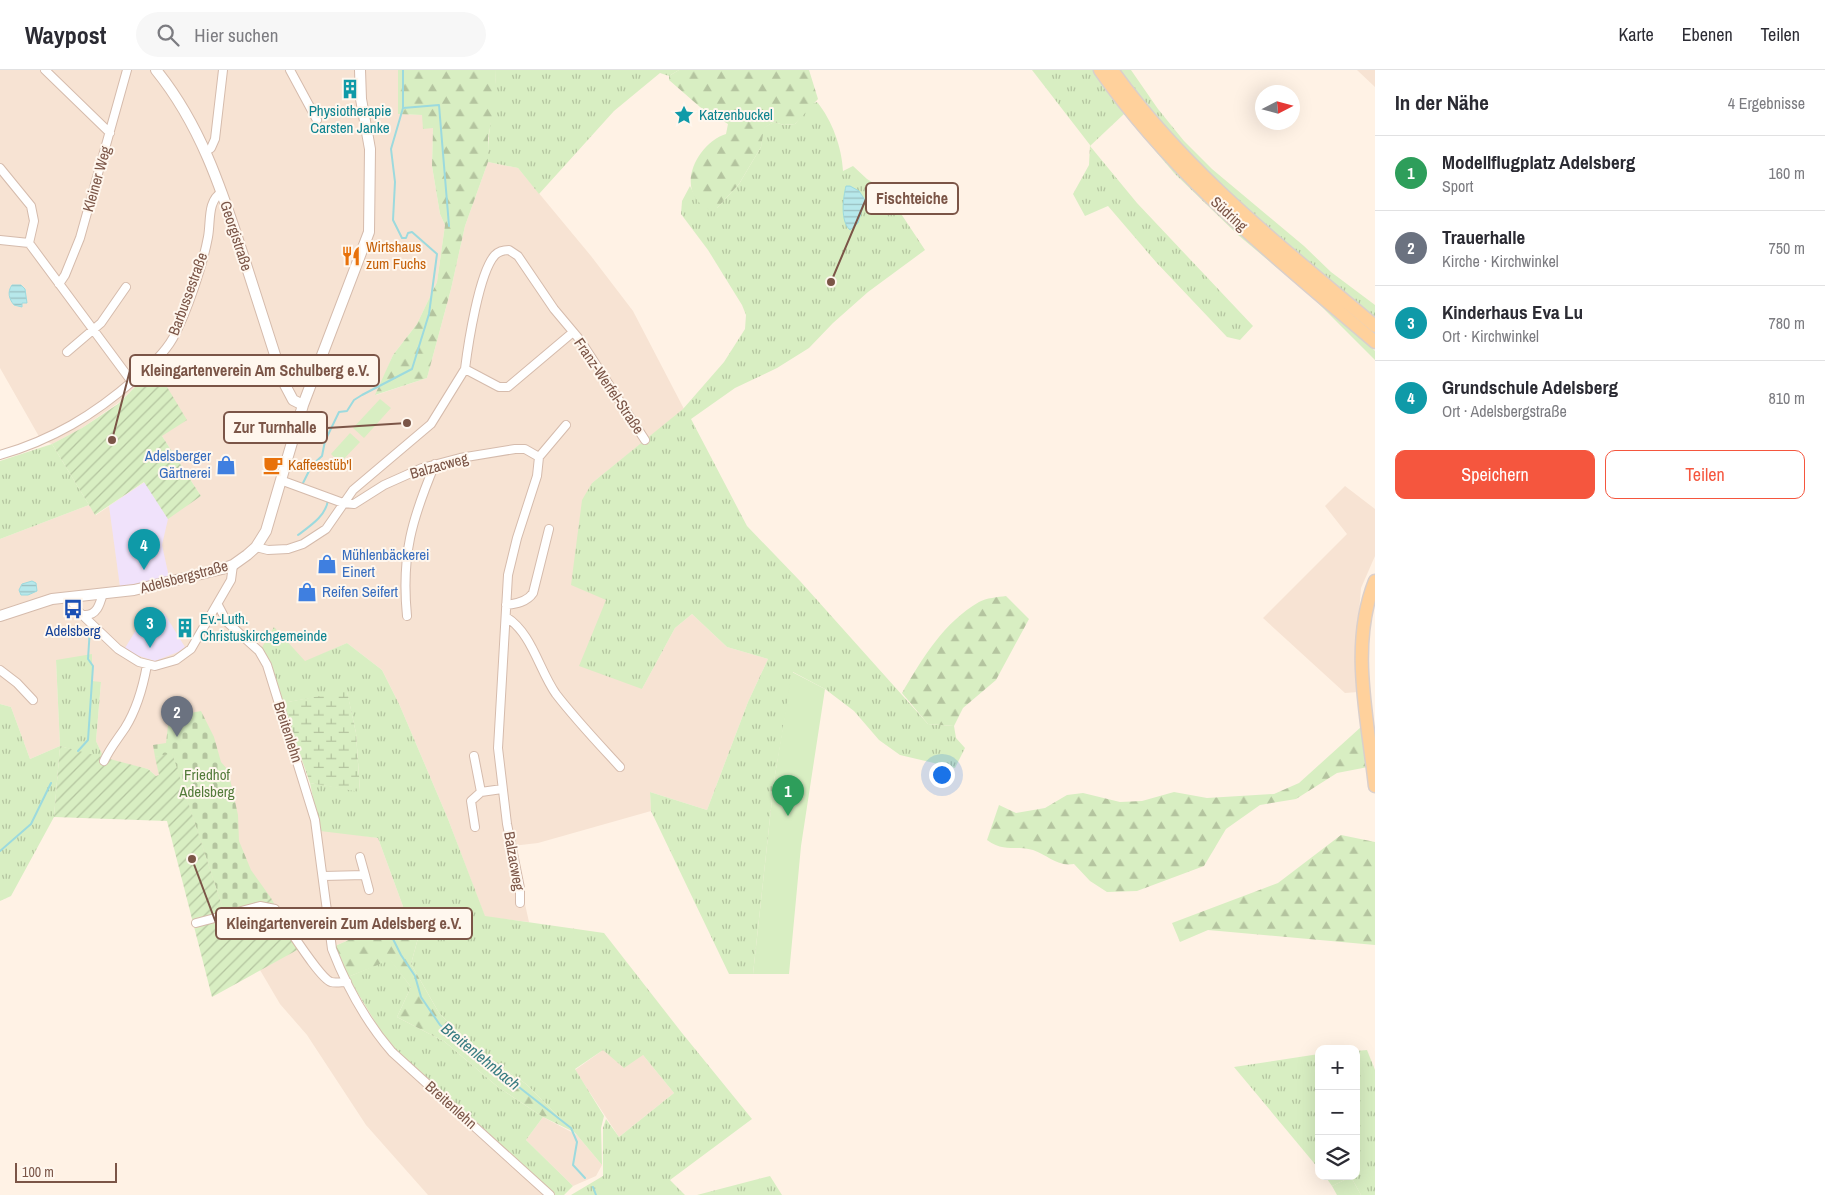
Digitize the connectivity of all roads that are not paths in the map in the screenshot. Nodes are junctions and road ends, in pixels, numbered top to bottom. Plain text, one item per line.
1 (45, 70) edge
2 (127, 70) edge
3 (156, 70) edge
4 (223, 70) edge
5 (290, 70) edge
6 (360, 70) edge
7 (1100, 70) edge
8 (1112, 70) edge
9 (317, 120) dead end
10 (110, 134) junction
11 (206, 151) junction
12 (0, 168) edge
13 (222, 192) junction
14 (0, 240) edge
15 (29, 243) junction
16 (58, 284) junction
17 (126, 287) dead end
18 (1375, 326) edge
19 (93, 331) junction
20 (572, 333) junction
21 (1375, 342) edge
22 (67, 352) dead end
23 (465, 369) junction
24 (132, 382) junction
25 (303, 406) junction
26 (566, 425) dead end
27 (645, 440) dead end
28 (0, 456) edge
29 (539, 457) junction
30 (435, 464) junction
31 (282, 481) junction
32 (343, 503) junction
33 (549, 529) dead end
34 (256, 547) junction
35 (233, 565) junction
36 (1375, 581) edge
37 (103, 593) junction
38 (70, 597) junction
39 (218, 605) junction
40 (506, 605) junction
41 (84, 615) junction
42 (0, 616) edge
43 (407, 616) dead end
44 (506, 617) junction
45 (147, 665) junction
46 (0, 670) edge
47 (33, 700) dead end
48 (474, 756) dead end
49 (104, 761) dead end
50 (620, 767) dead end
51 (1375, 786) edge
52 (502, 789) junction
53 (481, 792) junction
54 (475, 827) dead end
55 (360, 857) dead end
56 (365, 875) junction
57 (323, 876) junction
58 (369, 890) dead end
59 (520, 903) dead end
60 (196, 923) dead end
61 (347, 982) junction
62 (550, 1195) edge

1 - 10 street
2 - 10 street, Kleiner Weg
3 - 11 street, Georgistraße
4 - 11 street
5 - 9 street
6 - 25 street, Adelsbergstraße
7 - 21 main road, Südring
8 - 18 main road, Südring
10 - 16 street, Kleiner Weg
11 - 13 street, Georgistraße
12 - 15 street
13 - 24 street, Barbussestraße
13 - 25 street, Georgistraße
14 - 15 street
15 - 16 street
16 - 19 street
17 - 19 street
19 - 22 street
19 - 24 street
20 - 23 street, Franz-Werfel-Straße
20 - 23 street, Franz-Werfel-Straße
20 - 27 street, Franz-Werfel-Straße
23 - 32 street, Franz-Werfel-Straße
24 - 28 street, Barbussestraße
25 - 31 street, Adelsbergstraße
26 - 29 street
29 - 30 street, Balzacweg
29 - 40 street, Balzacweg
30 - 32 street, Balzacweg
30 - 43 street
31 - 32 street
31 - 34 street, Adelsbergstraße
32 - 34 street
33 - 40 street
34 - 35 street, Adelsbergstraße
35 - 37 street, Adelsbergstraße
35 - 39 street
36 - 51 main road
37 - 38 street, Adelsbergstraße
37 - 41 street
38 - 41 street
38 - 42 street, Adelsbergstraße
39 - 45 street
39 - 57 street, Breitenlehn
40 - 44 street, Balzacweg
41 - 45 street
44 - 50 street
44 - 52 street, Balzacweg
45 - 49 street
46 - 47 street
48 - 53 street
52 - 53 street
52 - 59 street, Balzacweg
53 - 54 street
55 - 56 street
56 - 57 street
56 - 58 street
57 - 61 street, Breitenlehn
60 - 61 street
61 - 62 street, Breitenlehn

